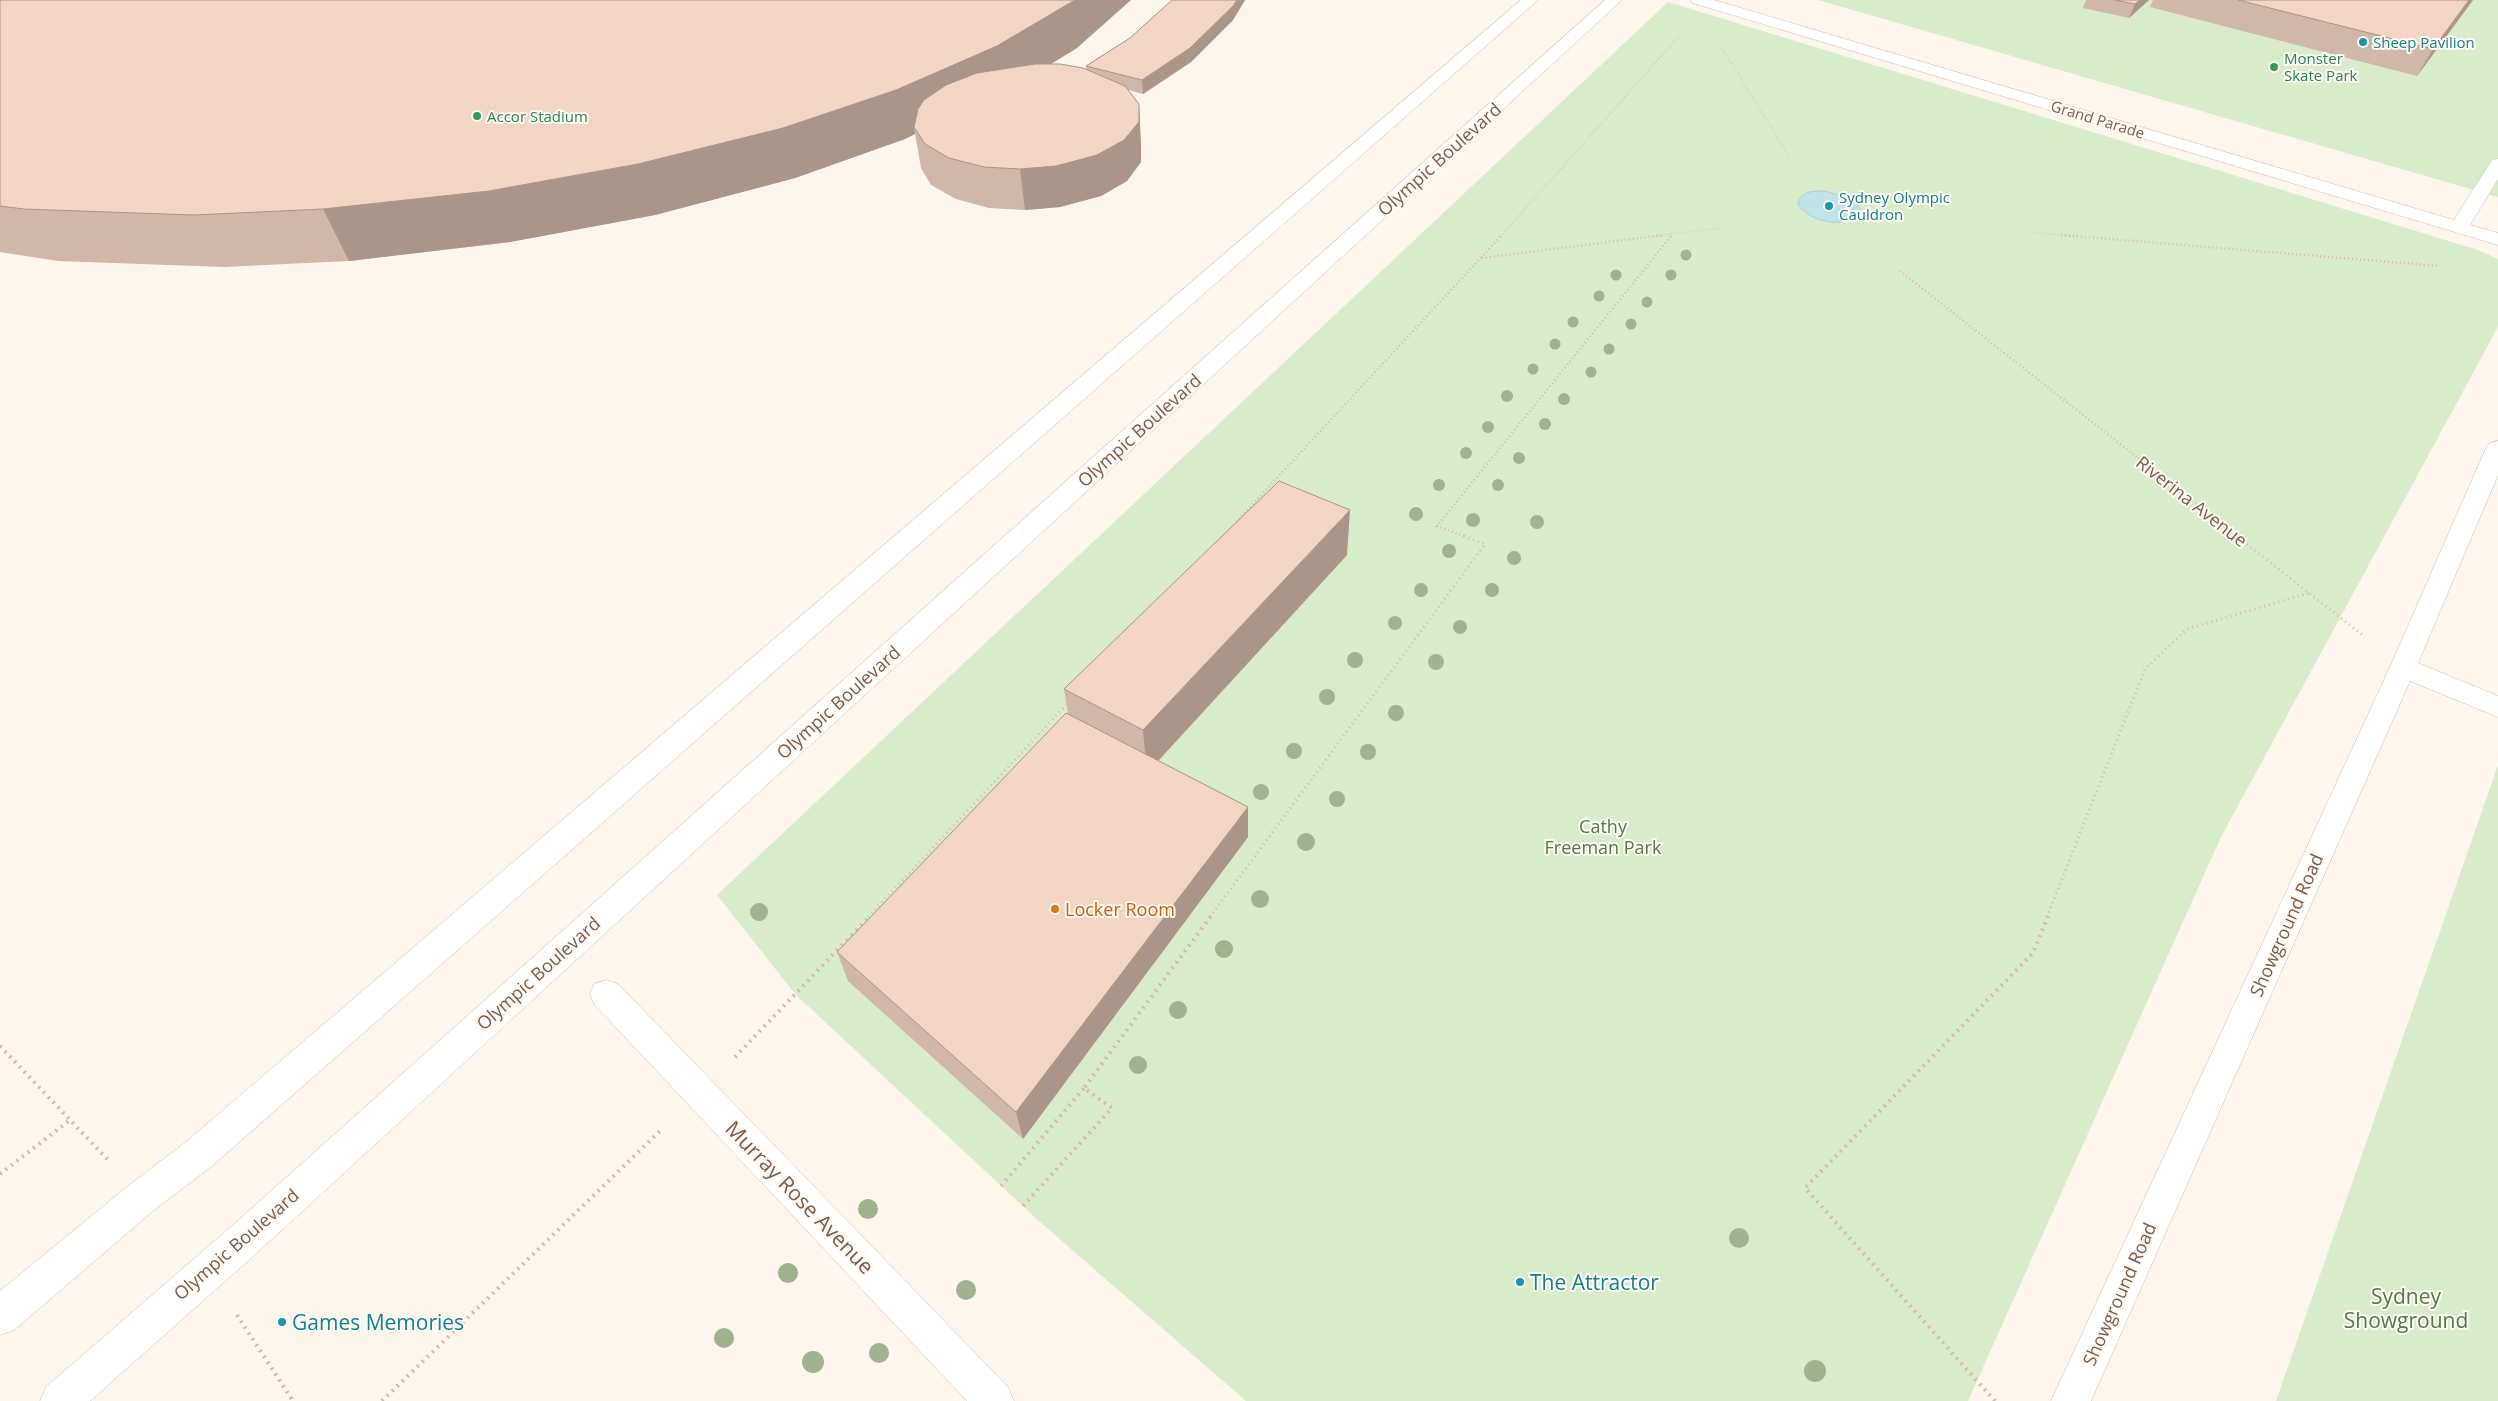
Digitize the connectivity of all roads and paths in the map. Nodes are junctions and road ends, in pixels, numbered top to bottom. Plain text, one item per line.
1 (1530, 0) edge
2 (1614, 0) edge
3 (1704, 2) edge
4 (1790, 158) dead end
5 (2498, 164) edge
6 (2459, 227) junction
7 (1720, 228) dead end
8 (2034, 233) dead end
9 (1673, 234) junction
10 (2498, 238) edge
11 (1482, 258) junction
12 (2447, 266) dead end
13 (1900, 271) dead end
14 (2498, 448) edge
15 (1231, 528) edge
16 (2309, 593) junction
17 (2403, 667) junction
18 (1074, 696) edge
19 (2498, 707) edge
20 (606, 994) dead end
21 (0, 1046) edge
22 (1084, 1088) junction
23 (700, 1093) junction
24 (70, 1120) junction
25 (97, 1147) dead end
26 (0, 1174) edge
27 (1001, 1186) dead end
28 (1023, 1206) dead end
29 (0, 1316) edge
30 (239, 1318) dead end
31 (60, 1401) edge
32 (293, 1401) edge
33 (382, 1401) edge
34 (994, 1401) edge
35 (1995, 1401) edge
36 (2071, 1401) edge

1 - 29 street
2 - 31 street, Olympic Boulevard
3 - 4 path
3 - 6 street, Grand Parade
3 - 11 path
5 - 6 street
6 - 10 street, Grand Parade
7 - 9 path
8 - 12 path
9 - 11 path
9 - 22 path
11 - 15 path
13 - 16 path, Riverina Avenue
14 - 17 street, Showground Road
16 - 17 path, Riverina Avenue
16 - 35 path
17 - 19 street
17 - 36 street, Showground Road
18 - 23 path
20 - 23 street, Murray Rose Avenue
21 - 24 path
22 - 27 path
22 - 28 path
23 - 33 path
23 - 34 street, Murray Rose Avenue
24 - 25 path
24 - 26 path
30 - 32 path

